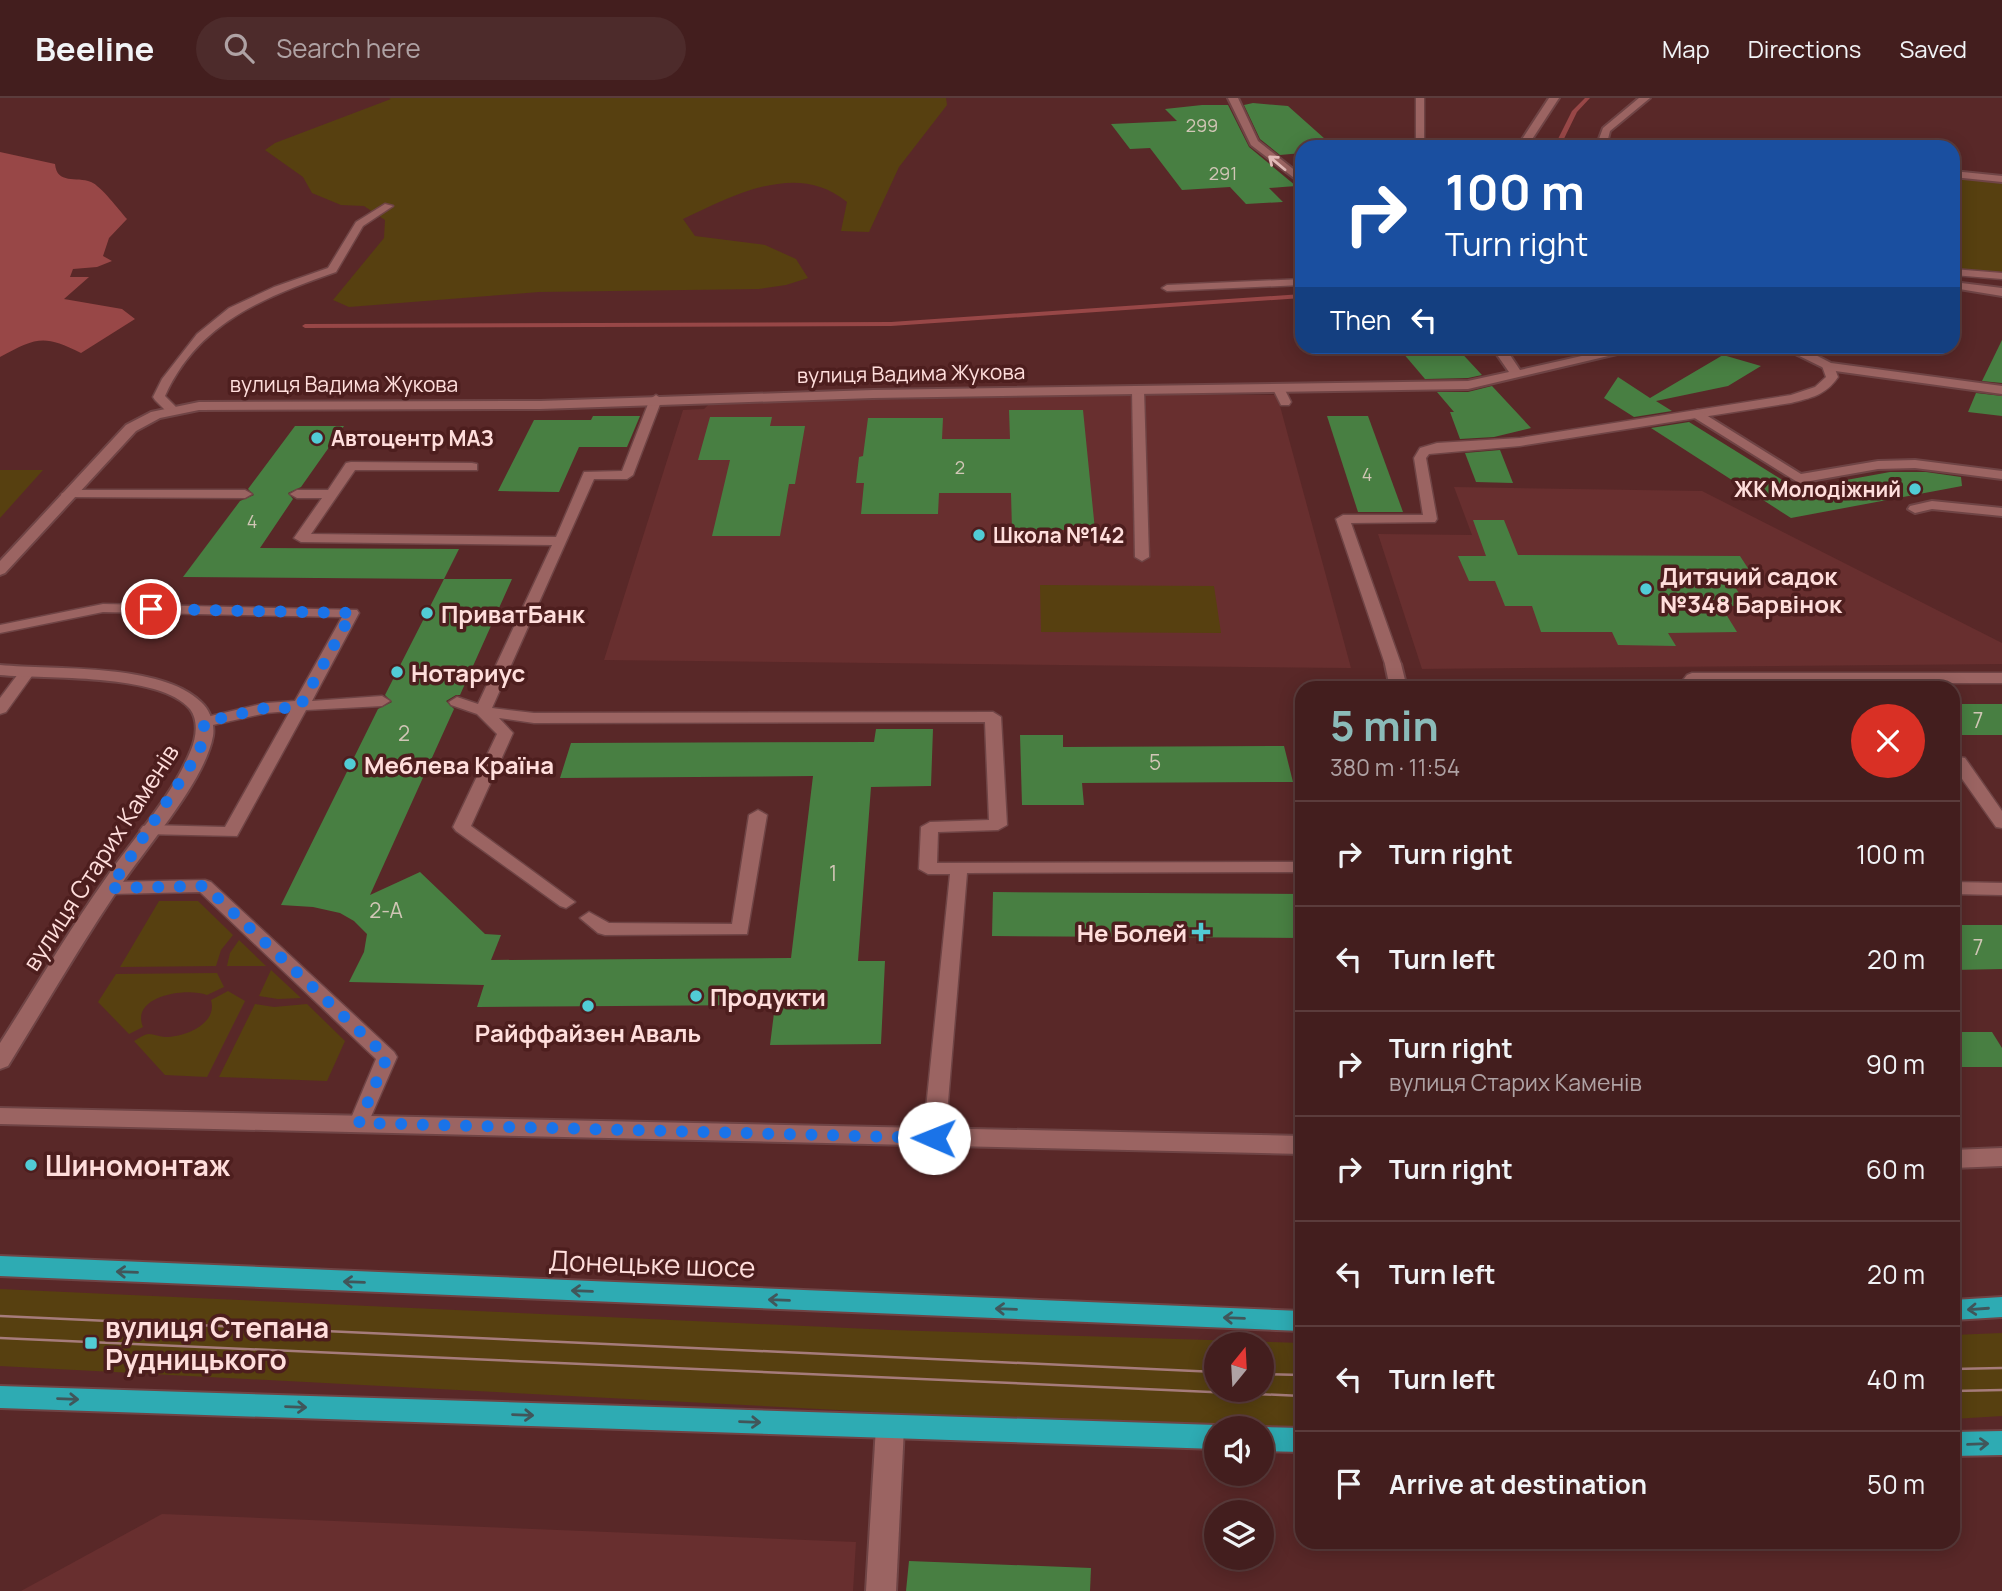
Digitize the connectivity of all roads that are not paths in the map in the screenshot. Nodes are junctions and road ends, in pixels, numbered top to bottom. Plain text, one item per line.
1 (1233, 98) edge
2 (1420, 98) edge
3 (1554, 98) edge
4 (1645, 98) edge
5 (1420, 140) edge
6 (1527, 140) edge
7 (1603, 140) edge
8 (1960, 175) edge
9 (1295, 176) edge
10 (2002, 179) edge
11 (388, 206) dead end
12 (1960, 273) edge
13 (2002, 276) edge
14 (1295, 282) edge
15 (1960, 286) edge
16 (1167, 288) dead end
17 (2002, 292) edge
18 (1503, 354) edge
19 (1609, 354) edge
20 (1806, 354) edge
21 (1828, 366) junction
22 (1517, 374) junction
23 (1278, 387) junction
24 (1138, 390) junction
25 (2002, 390) edge
26 (656, 400) junction
27 (1285, 402) dead end
28 (173, 411) junction
29 (1698, 414) junction
30 (472, 467) dead end
31 (2002, 475) edge
32 (68, 494) junction
33 (245, 494) dead end
34 (297, 494) dead end
35 (332, 494) junction
36 (1915, 509) dead end
37 (2002, 512) edge
38 (561, 541) junction
39 (1142, 557) dead end
40 (0, 570) edge
41 (0, 629) edge
42 (1393, 664) joint
43 (0, 670) edge
44 (26, 673) junction
45 (2002, 678) edge
46 (1397, 681) edge
47 (1690, 681) edge
48 (382, 701) dead end
49 (457, 702) dead end
50 (299, 708) junction
51 (0, 709) edge
52 (483, 711) junction
53 (204, 722) junction
54 (1960, 762) edge
55 (758, 816) dead end
56 (2002, 823) edge
57 (149, 830) junction
58 (1295, 867) edge
59 (959, 868) junction
60 (110, 888) junction
61 (1960, 888) edge
62 (2002, 889) edge
63 (566, 902) dead end
64 (597, 923) dead end
65 (0, 1060) edge
66 (0, 1116) edge
67 (359, 1123) junction
68 (934, 1138) junction
69 (1295, 1145) edge
70 (2002, 1157) edge
71 (1960, 1158) edge
72 (0, 1266) edge
73 (2002, 1307) edge
74 (1960, 1310) edge
75 (1295, 1321) edge
76 (0, 1397) edge
77 (890, 1427) junction
78 (1204, 1437) edge
79 (1274, 1439) edge
80 (1295, 1440) edge
81 (2002, 1443) edge
82 (1960, 1444) edge
83 (881, 1591) edge

9 -> 1 street
2 - 5 lane
3 - 6 street
4 - 7 street
8 - 10 street
11 - 28 lane
12 - 13 lane
14 - 16 lane
15 - 17 street
18 - 22 street
19 - 22 street, вулиця Вадима Жукова
20 - 21 street
21 - 25 street
21 - 29 lane
22 - 23 street, вулиця Вадима Жукова
23 - 24 street, вулиця Вадима Жукова
23 - 27 lane
24 - 26 street, вулиця Вадима Жукова
24 - 39 lane
26 - 28 street, вулиця Вадима Жукова
26 - 38 lane
28 - 32 street
29 - 31 street
29 - 42 lane
30 - 35 lane
32 - 33 lane
32 - 40 street
34 - 35 lane
35 - 38 lane
36 - 37 street
38 - 52 lane
41 - 50 lane
42 - 46 street
43 - 44 street
44 - 51 lane
44 - 53 street
45 - 47 lane
48 - 50 lane
49 - 52 lane
50 - 53 lane
50 - 57 lane
52 - 59 lane
52 - 63 lane
53 - 57 street, вулиця Старих Каменів
54 - 56 lane
55 - 64 lane
57 - 60 street, вулиця Старих Каменів
58 - 59 lane
59 - 68 lane
60 - 65 street, вулиця Старих Каменів
60 - 67 lane
61 - 62 lane
66 - 67 street
67 - 68 street
68 - 69 street
70 - 71 street
75 -> 72 highway, Донецьке шосе
73 -> 74 highway
76 -> 77 highway
77 - 78 highway
77 - 83 street
79 - 80 highway
82 -> 81 highway

